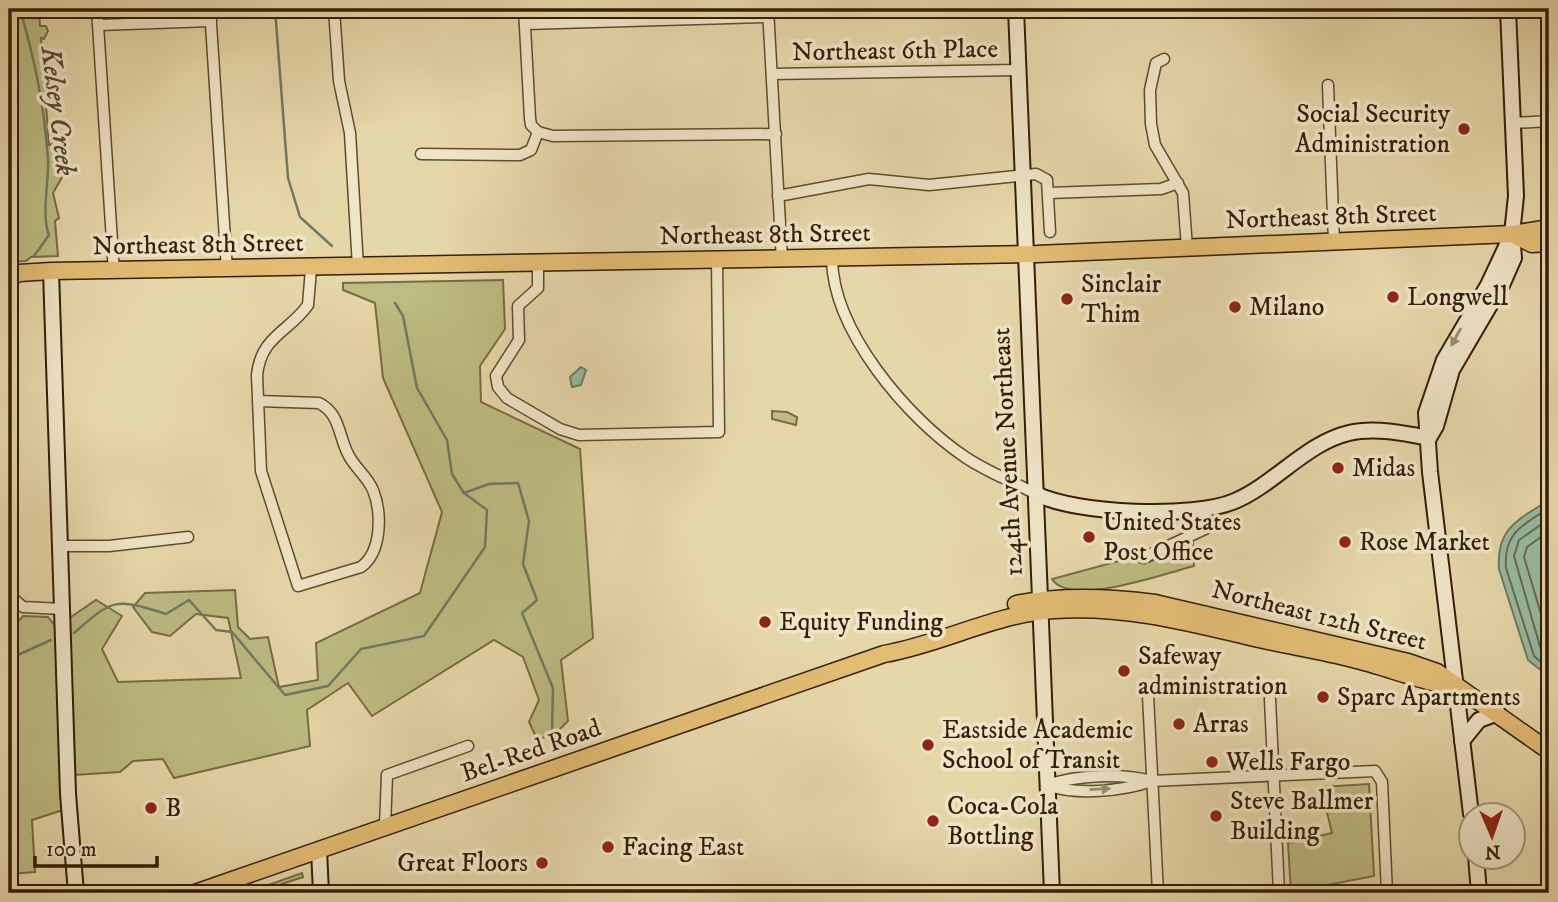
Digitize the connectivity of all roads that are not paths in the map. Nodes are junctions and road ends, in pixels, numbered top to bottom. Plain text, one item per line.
1 (97, 9) edge
2 (210, 9) edge
3 (334, 9) edge
4 (524, 9) edge
5 (1016, 9) edge
6 (1507, 9) edge
7 (768, 13) edge
8 (211, 21) junction
9 (525, 24) junction
10 (99, 25) junction
11 (1164, 59) dead end
12 (1018, 70) junction
13 (772, 74) junction
14 (1328, 85) dead end
15 (1549, 121) edge
16 (1513, 123) junction
17 (538, 132) junction
18 (776, 134) junction
19 (421, 154) dead end
20 (1022, 175) junction
21 (1178, 183) junction
22 (1049, 193) junction
23 (778, 196) junction
24 (1549, 228) edge
25 (1050, 232) dead end
26 (1512, 234) junction
27 (1334, 242) junction
28 (1549, 243) edge
29 (1187, 248) junction
30 (1024, 254) junction
31 (832, 258) junction
32 (717, 260) junction
33 (782, 260) junction
34 (538, 264) junction
35 (358, 267) junction
36 (311, 269) junction
37 (227, 270) junction
38 (51, 271) junction
39 (114, 272) junction
40 (12, 273) edge
41 (258, 401) junction
42 (1429, 438) junction
43 (1036, 494) junction
44 (1202, 509) junction
45 (188, 537) dead end
46 (59, 546) junction
47 (1143, 558) dead end
48 (9, 595) edge
49 (1039, 606) junction
50 (62, 609) junction
51 (1456, 687) junction
52 (1148, 695) dead end
53 (1270, 699) dead end
54 (1500, 715) junction
55 (1549, 738) edge
56 (1462, 741) junction
57 (468, 746) dead end
58 (1549, 751) edge
59 (1274, 776) junction
60 (1152, 781) junction
61 (1047, 785) junction
62 (1469, 800) edge
63 (386, 827) junction
64 (319, 850) junction
65 (1477, 870) edge
66 (1387, 891) edge
67 (76, 893) edge
68 (195, 893) edge
69 (321, 893) edge
70 (1052, 893) edge
71 (1158, 893) edge
72 (1279, 893) edge
73 (1343, 893) edge
74 (1479, 893) edge

1 - 10 street
2 - 8 street
3 - 35 street
4 - 9 street
5 - 12 street, 124th Avenue Northeast
6 - 16 street
7 - 9 street
7 - 13 street
8 - 10 street
8 - 37 street
9 - 17 street
10 - 39 street
11 - 21 street
12 - 13 street, Northeast 6th Place
12 - 20 street, 124th Avenue Northeast
13 - 18 street
14 - 27 street
15 - 16 street
16 - 26 street
17 - 18 street
17 - 19 street
18 - 23 street
20 - 22 street
20 - 23 street
20 - 30 street, 124th Avenue Northeast
21 - 22 street
21 - 29 street
22 - 25 street
23 - 33 street
24 - 26 main road, Northeast 8th Street
26 - 27 main road, Northeast 8th Street
26 - 28 main road, Northeast 8th Street
26 - 42 street
27 - 29 main road, Northeast 8th Street
29 - 30 main road, Northeast 8th Street
30 - 31 main road, Northeast 8th Street
30 - 43 street, 124th Avenue Northeast
31 - 33 main road, Northeast 8th Street
31 - 43 street
32 - 33 main road, Northeast 8th Street
32 - 34 main road, Northeast 8th Street
32 - 34 street
34 - 35 main road, Northeast 8th Street
35 - 36 main road, Northeast 8th Street
36 - 37 main road, Northeast 8th Street
36 - 41 street
37 - 39 main road, Northeast 8th Street
38 - 39 main road, Northeast 8th Street
38 - 40 main road, Northeast 8th Street
38 - 46 street
41 - 41 street
42 - 44 street
42 - 51 street
43 - 44 street
43 - 49 street, 124th Avenue Northeast
44 - 47 street
45 - 46 street
46 - 50 street
48 - 50 street
49 - 51 main road, Northeast 12th Street
49 - 61 street, 124th Avenue Northeast
49 - 63 main road, Bel-Red Road
50 - 67 street
51 - 54 main road, Northeast 12th Street
51 - 56 street
52 - 60 street
53 - 59 street
54 - 55 main road, Northeast 12th Street
54 - 56 street
54 - 58 main road, Northeast 12th Street
56 - 62 street
57 - 63 street
59 - 60 street
59 - 66 street
59 - 72 street
60 - 61 street
60 - 71 street
61 - 70 street, 124th Avenue Northeast
63 - 64 main road, Bel-Red Road
64 - 68 main road, Bel-Red Road
64 - 69 street
65 - 74 street
66 - 73 street

